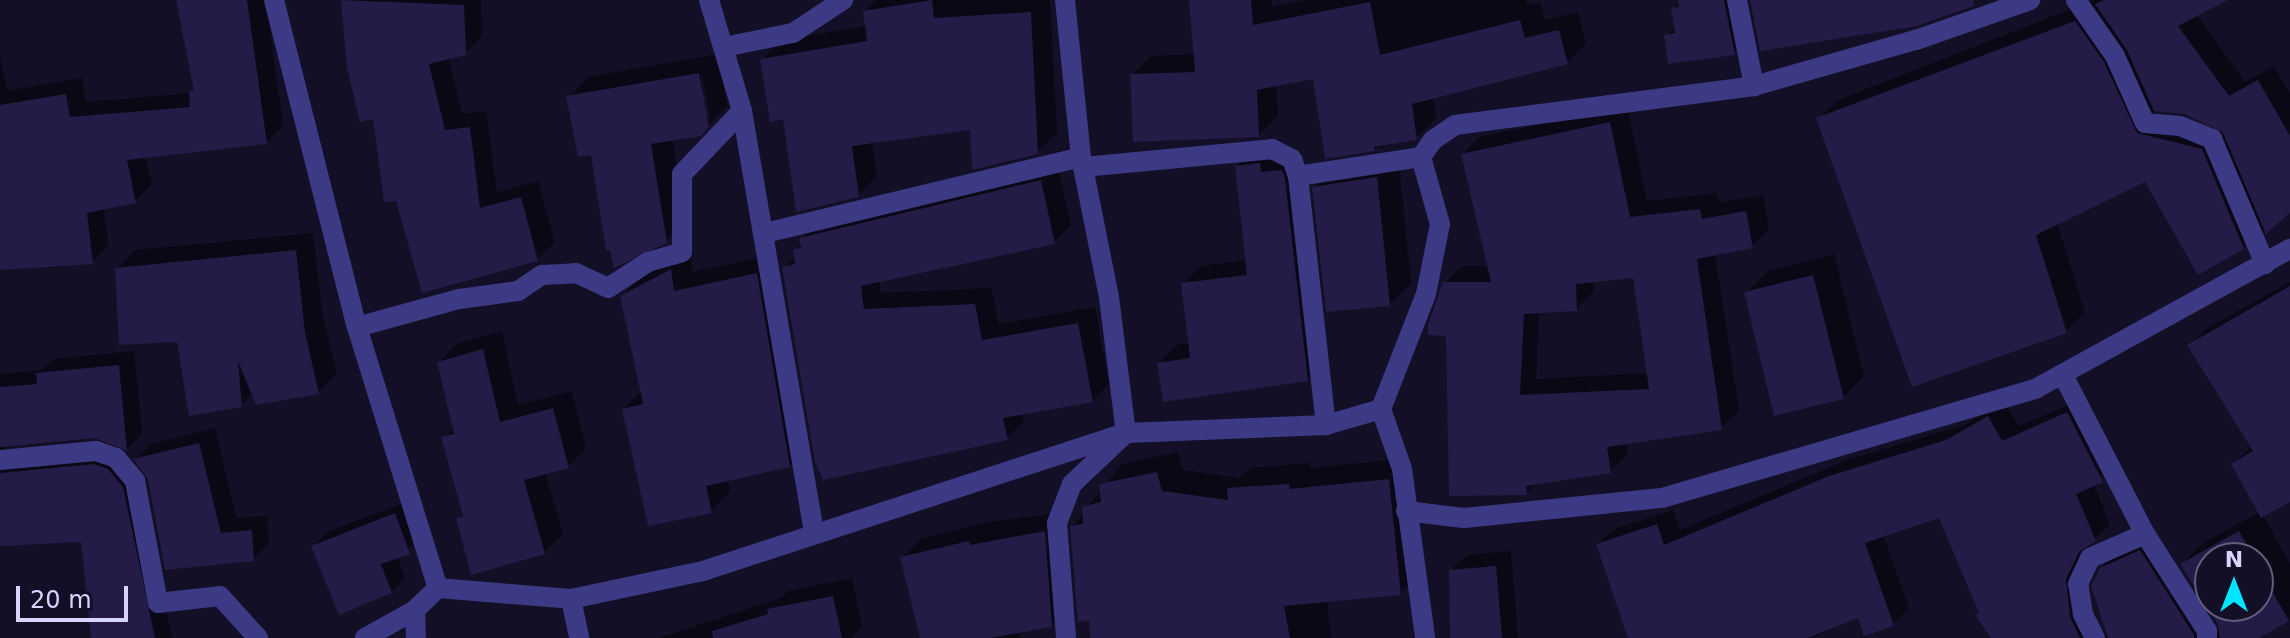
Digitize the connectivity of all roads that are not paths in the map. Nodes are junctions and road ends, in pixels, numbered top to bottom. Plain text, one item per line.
1 (274, 0) edge
2 (709, 0) edge
3 (843, 0) edge
4 (1065, 0) edge
5 (1737, 0) edge
6 (2030, 0) edge
7 (2076, 0) edge
8 (724, 47) junction
9 (1754, 86) junction
10 (742, 111) junction
11 (1421, 157) junction
12 (1082, 162) junction
13 (1298, 176) junction
14 (765, 233) junction
15 (2290, 249) edge
16 (2265, 264) junction
17 (357, 327) junction
18 (2063, 375) junction
19 (1381, 409) junction
20 (1326, 425) junction
21 (1126, 433) junction
22 (0, 460) edge
23 (1406, 511) junction
24 (814, 531) junction
25 (2145, 534) junction
26 (438, 588) junction
27 (571, 599) junction
28 (415, 610) junction
29 (258, 638) edge
30 (365, 638) edge
31 (416, 638) edge
32 (579, 638) edge
33 (1066, 638) edge
34 (1425, 638) edge
35 (2095, 638) edge
36 (2207, 638) edge

1 - 17 street
2 - 8 street
3 - 8 street
4 - 12 street
5 - 9 street
6 - 9 street
7 - 16 street
8 - 10 street
9 - 11 street
10 - 14 street
10 - 17 street
11 - 13 street
11 - 19 street
12 - 13 street
12 - 14 street
12 - 21 street
13 - 20 street
14 - 24 street
15 - 16 street
16 - 18 street
17 - 26 street
18 - 23 street
18 - 25 street
19 - 20 street
19 - 23 street
20 - 21 street
21 - 24 street
21 - 33 street
22 - 29 street
23 - 34 street
24 - 27 street
25 - 35 street
25 - 36 street
26 - 27 street
26 - 28 street
27 - 32 street
28 - 30 street
28 - 31 street

